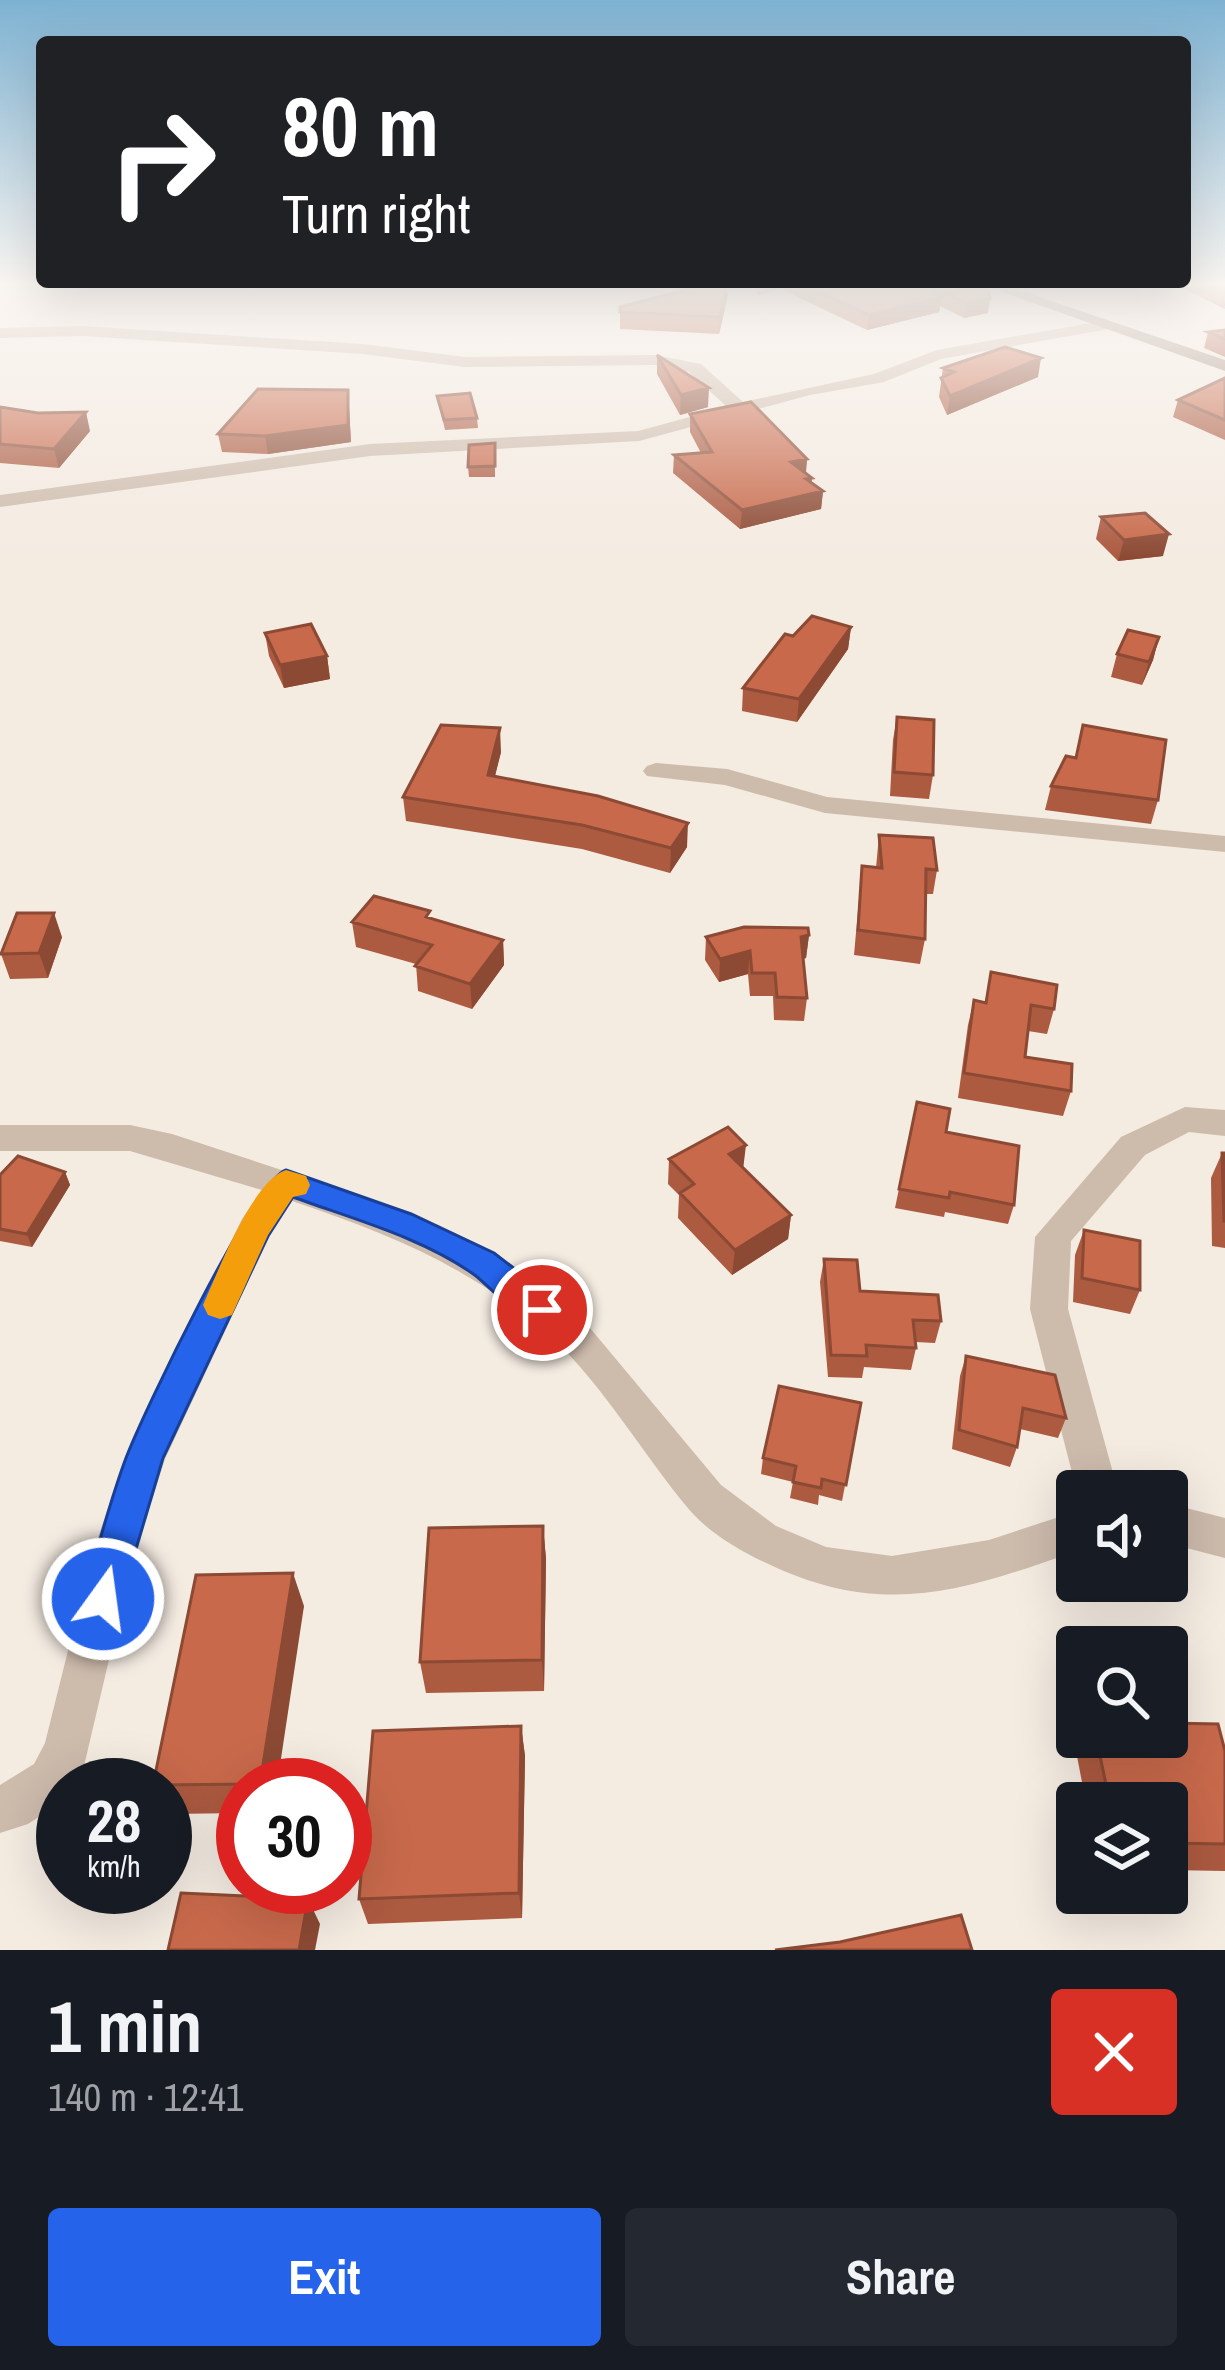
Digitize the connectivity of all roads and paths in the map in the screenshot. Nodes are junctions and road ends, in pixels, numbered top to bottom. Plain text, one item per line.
1 (704, 376) edge
2 (883, 376) edge
3 (739, 408) junction
4 (0, 501) edge
5 (656, 771) dead end
6 (1225, 844) edge
7 (1225, 1123) edge
8 (0, 1138) edge
9 (286, 1182) junction
10 (1091, 1470) edge
11 (1188, 1528) edge
12 (1225, 1538) edge
13 (1056, 1539) edge
14 (0, 1809) edge

1 - 3 street
2 - 3 street
3 - 4 street
5 - 6 street
7 - 10 street
8 - 9 street
9 - 13 street
9 - 14 street
11 - 12 street

